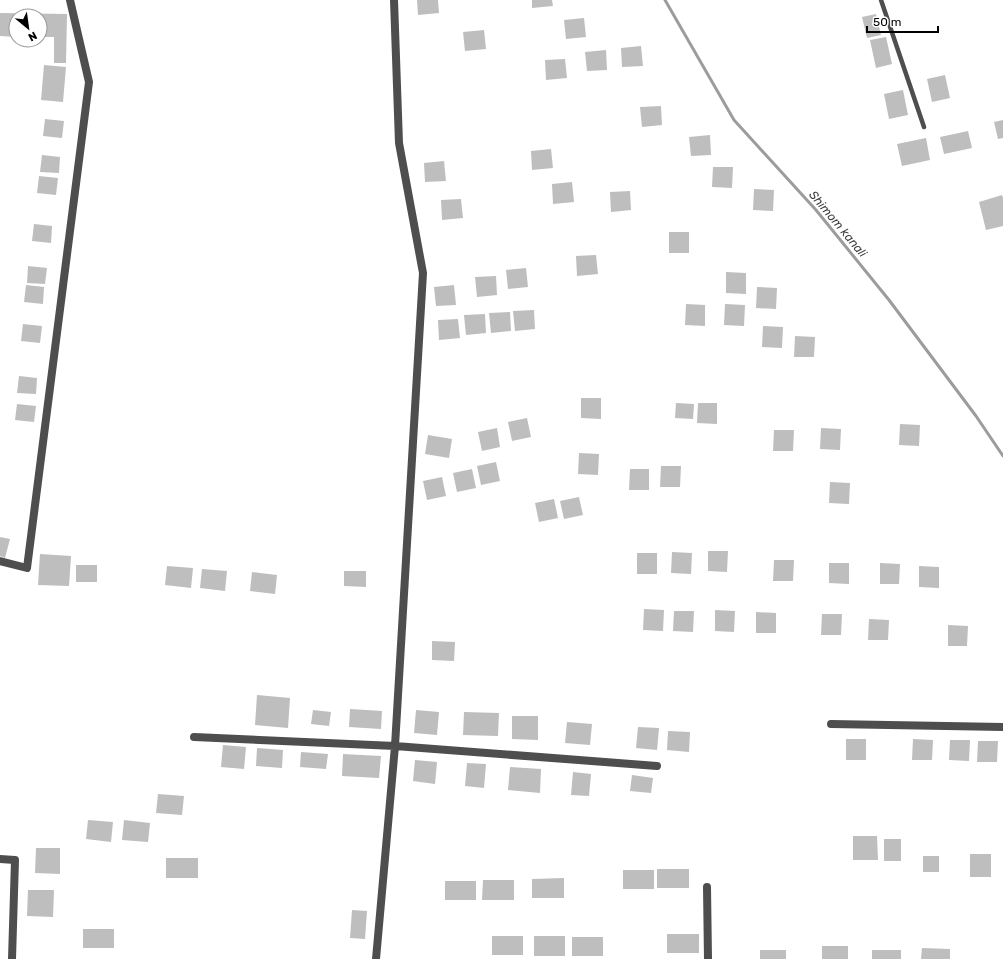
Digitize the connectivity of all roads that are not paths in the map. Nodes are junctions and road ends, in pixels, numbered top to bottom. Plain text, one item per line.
1 (70, 0) edge
2 (394, 0) edge
3 (881, 0) edge
4 (924, 127) dead end
5 (0, 561) edge
6 (831, 724) dead end
7 (1003, 727) edge
8 (194, 737) dead end
9 (395, 746) junction
10 (657, 766) dead end
11 (0, 859) edge
12 (707, 887) dead end
13 (12, 959) edge
14 (376, 959) edge
15 (708, 959) edge

1 - 5 street
2 - 9 street
3 - 4 lane
6 - 7 street
8 - 9 street
9 - 10 street
9 - 14 street
11 - 13 street
12 - 15 street

